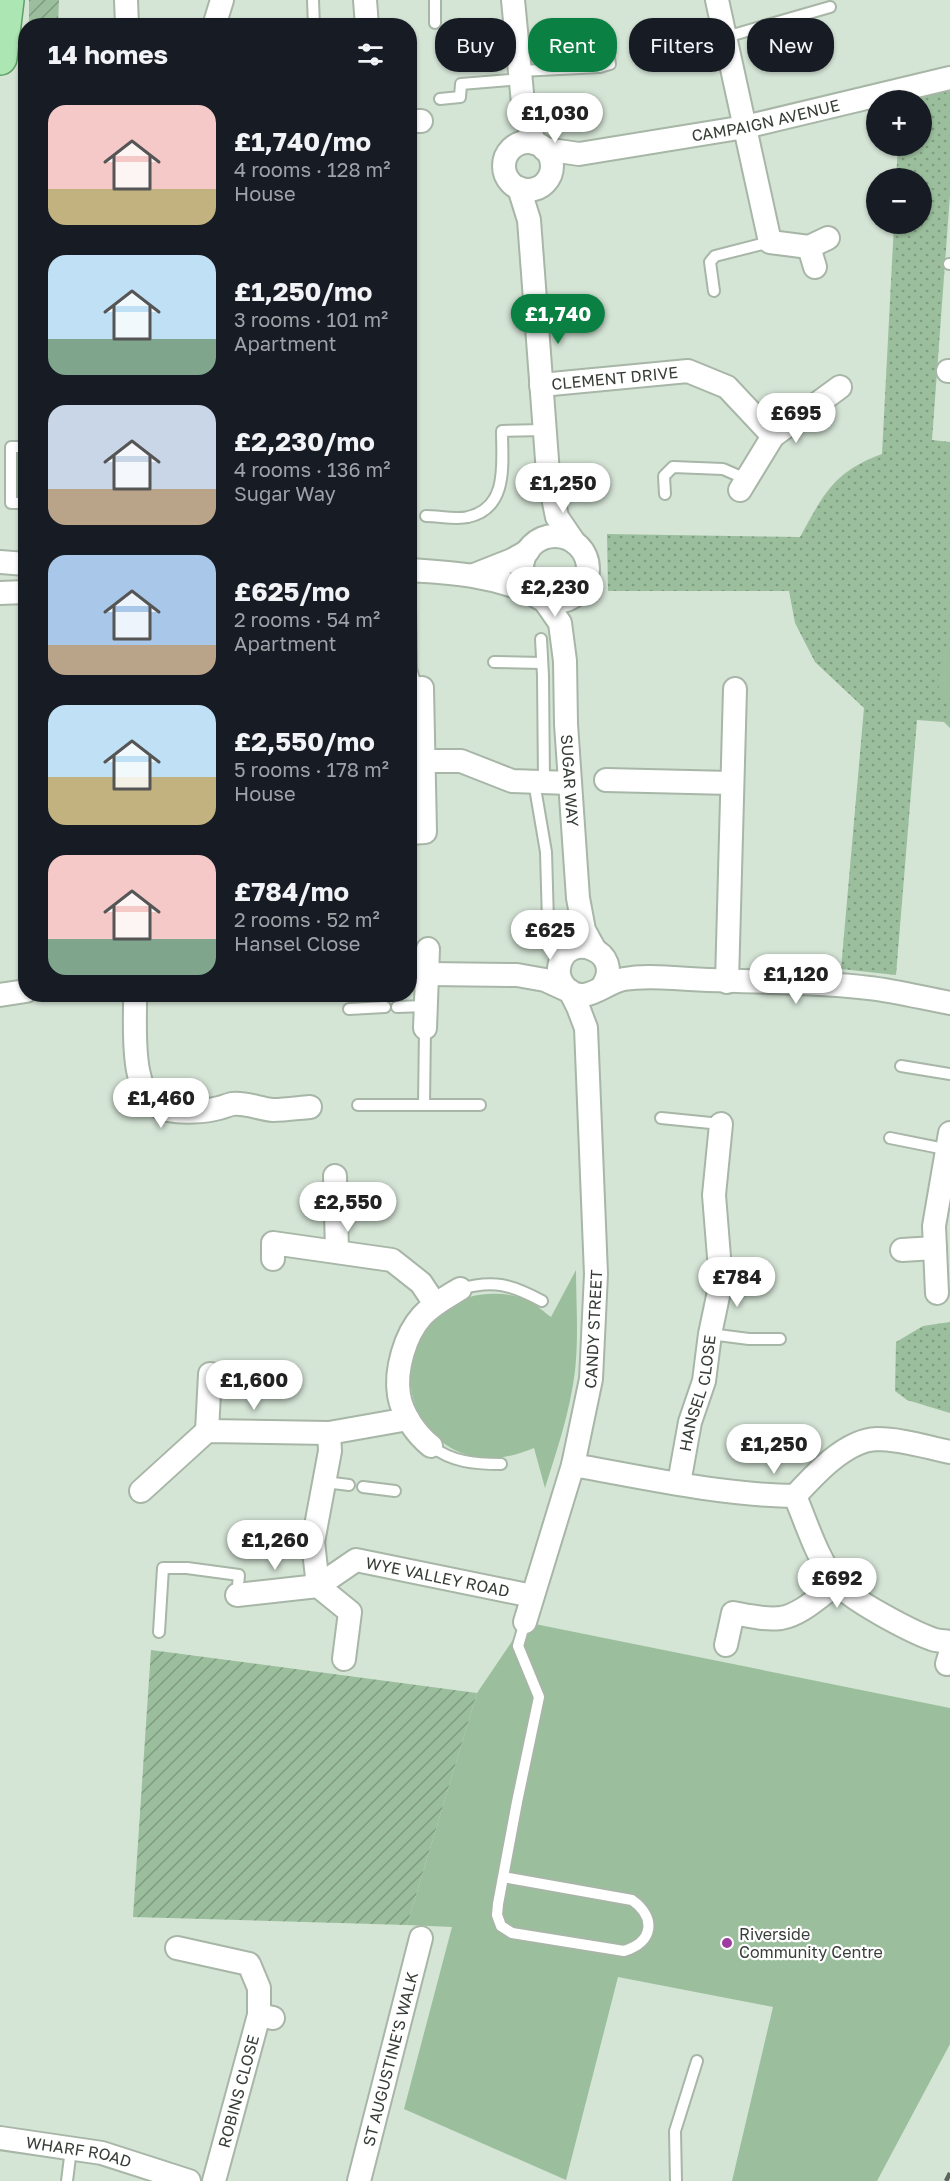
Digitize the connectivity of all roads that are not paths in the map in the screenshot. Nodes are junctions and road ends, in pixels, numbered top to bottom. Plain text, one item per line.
1 (7, 0) edge
2 (126, 0) edge
3 (222, 0) edge
4 (313, 0) edge
5 (364, 0) edge
6 (435, 0) edge
7 (513, 0) edge
8 (717, 0) edge
9 (830, 7) dead end
10 (127, 18) edge
11 (216, 18) edge
12 (314, 18) edge
13 (366, 18) edge
14 (435, 18) edge
15 (721, 18) edge
16 (735, 35) edge
17 (0, 58) edge
18 (550, 72) edge
19 (733, 72) edge
20 (520, 75) junction
21 (950, 78) edge
22 (440, 99) dead end
23 (745, 127) junction
24 (538, 158) junction
25 (519, 188) junction
26 (529, 220) junction
27 (770, 243) junction
28 (817, 251) dead end
29 (714, 291) dead end
30 (541, 385) junction
31 (840, 387) dead end
32 (544, 430) junction
33 (773, 436) junction
34 (18, 447) edge
35 (548, 473) junction
36 (743, 484) joint
37 (665, 494) dead end
38 (18, 503) edge
39 (426, 516) dead end
40 (574, 542) junction
41 (530, 548) junction
42 (0, 562) edge
43 (18, 563) edge
44 (417, 571) edge
45 (474, 575) junction
46 (585, 584) junction
47 (18, 592) edge
48 (0, 593) edge
49 (539, 596) junction
50 (541, 639) dead end
51 (565, 661) junction
52 (494, 662) dead end
53 (542, 663) junction
54 (417, 682) edge
55 (422, 688) joint
56 (735, 689) dead end
57 (417, 761) edge
58 (606, 780) dead end
59 (539, 782) junction
60 (570, 783) junction
61 (731, 783) junction
62 (417, 832) edge
63 (578, 898) junction
64 (548, 922) dead end
65 (600, 954) junction
66 (563, 957) junction
67 (423, 961) edge
68 (518, 975) junction
69 (647, 976) junction
70 (727, 982) junction
71 (601, 988) junction
72 (569, 991) junction
73 (18, 992) edge
74 (0, 995) edge
75 (135, 1002) edge
76 (950, 1003) edge
77 (385, 1007) dead end
78 (397, 1007) dead end
79 (349, 1009) dead end
80 (426, 1017) junction
81 (586, 1028) junction
82 (901, 1066) dead end
83 (950, 1074) edge
84 (358, 1105) dead end
85 (424, 1105) junction
86 (480, 1105) dead end
87 (310, 1107) dead end
88 (661, 1118) dead end
89 (721, 1124) joint
90 (890, 1138) dead end
91 (949, 1144) edge
92 (335, 1176) dead end
93 (935, 1248) junction
94 (902, 1250) dead end
95 (337, 1251) junction
96 (273, 1259) dead end
97 (460, 1289) joint
98 (941, 1289) edge
99 (542, 1301) dead end
100 (435, 1304) junction
101 (710, 1334) junction
102 (780, 1339) dead end
103 (210, 1374) dead end
104 (408, 1419) junction
105 (207, 1431) junction
106 (330, 1432) junction
107 (431, 1446) joint
108 (950, 1452) edge
109 (501, 1464) dead end
110 (573, 1465) junction
111 (325, 1482) junction
112 (679, 1483) junction
113 (349, 1485) dead end
114 (363, 1487) dead end
115 (141, 1491) dead end
116 (395, 1491) dead end
117 (795, 1496) junction
118 (837, 1584) junction
119 (318, 1586) junction
120 (237, 1595) joint
121 (532, 1596) junction
122 (525, 1622) joint
123 (159, 1632) dead end
124 (726, 1645) dead end
125 (949, 1654) edge
126 (344, 1659) dead end
127 (503, 1877) junction
128 (421, 1938) dead end
129 (177, 1948) dead end
130 (697, 2061) dead end
131 (0, 2138) edge
132 (71, 2149) junction
133 (66, 2181) edge
134 (189, 2181) edge
135 (214, 2181) edge
136 (359, 2181) edge
137 (676, 2181) edge

1 - 17 main road
2 - 10 street
3 - 11 street
4 - 12 lane
5 - 13 street
6 - 14 lane
7 - 20 street
8 - 15 street
9 - 16 lane
18 - 20 lane
19 - 23 street
20 - 22 lane
20 - 24 street
21 - 23 street, CAMPAIGN AVENUE
23 - 24 street, CAMPAIGN AVENUE
23 - 27 street
24 - 25 street, CAMPAIGN AVENUE
24 - 25 street
24 - 26 street
25 - 26 street
26 - 30 street
27 - 28 street
27 - 29 lane
30 - 32 street
30 - 33 street, CLEMENT DRIVE
31 - 33 street
32 - 35 street
32 - 39 lane
33 - 36 street
34 - 38 lane
35 - 40 street
35 - 41 street
36 - 37 lane
40 - 41 street
40 - 46 street
41 - 45 street
41 - 49 street
42 - 43 street
44 - 45 street
45 - 49 street
46 - 49 street
46 - 51 street, SUGAR WAY
47 - 48 street
49 - 51 street, SUGAR WAY
50 - 53 lane
51 - 60 street, SUGAR WAY
52 - 53 lane
53 - 59 lane
54 - 55 lane
55 - 57 street
56 - 61 street
57 - 59 street
57 - 62 street
58 - 61 street
59 - 60 street
59 - 64 lane
60 - 63 street, SUGAR WAY
61 - 70 street
63 - 65 street, SUGAR WAY
63 - 66 street, SUGAR WAY
65 - 66 street
65 - 69 street
65 - 71 street
66 - 68 street
66 - 72 street
67 - 68 street
67 - 80 street
68 - 72 street
69 - 70 street
69 - 71 street
70 - 76 street
71 - 72 street
71 - 81 street, CANDY STREET
72 - 81 street, CANDY STREET
73 - 74 street
75 - 87 street
77 - 79 lane
78 - 80 lane
80 - 85 lane
81 - 110 street, CANDY STREET
82 - 83 lane
84 - 85 lane
85 - 86 lane
88 - 89 lane
89 - 101 street, HANSEL CLOSE
90 - 91 lane
91 - 93 street
92 - 95 street
93 - 94 street
93 - 98 street
95 - 96 street
95 - 100 street
97 - 99 lane
97 - 100 street
100 - 104 street
101 - 102 lane
101 - 112 street, HANSEL CLOSE
103 - 105 street
104 - 106 street
104 - 107 street
105 - 106 street
105 - 115 street
106 - 111 street
107 - 109 lane
108 - 117 street
110 - 112 street
110 - 121 street, CANDY STREET
111 - 113 lane
111 - 119 street
112 - 117 street
114 - 116 lane
117 - 118 street
118 - 124 street
118 - 125 street
119 - 120 street
119 - 121 street, WYE VALLEY ROAD
119 - 126 street
120 - 123 lane
121 - 122 street, CANDY STREET
122 - 127 lane
127 - 127 lane
128 - 136 street, ST AUGUSTINE'S WALK
129 - 135 street, ROBINS CLOSE
130 - 137 lane
131 - 132 street, WHARF ROAD
132 - 133 lane
132 - 134 street, WHARF ROAD

